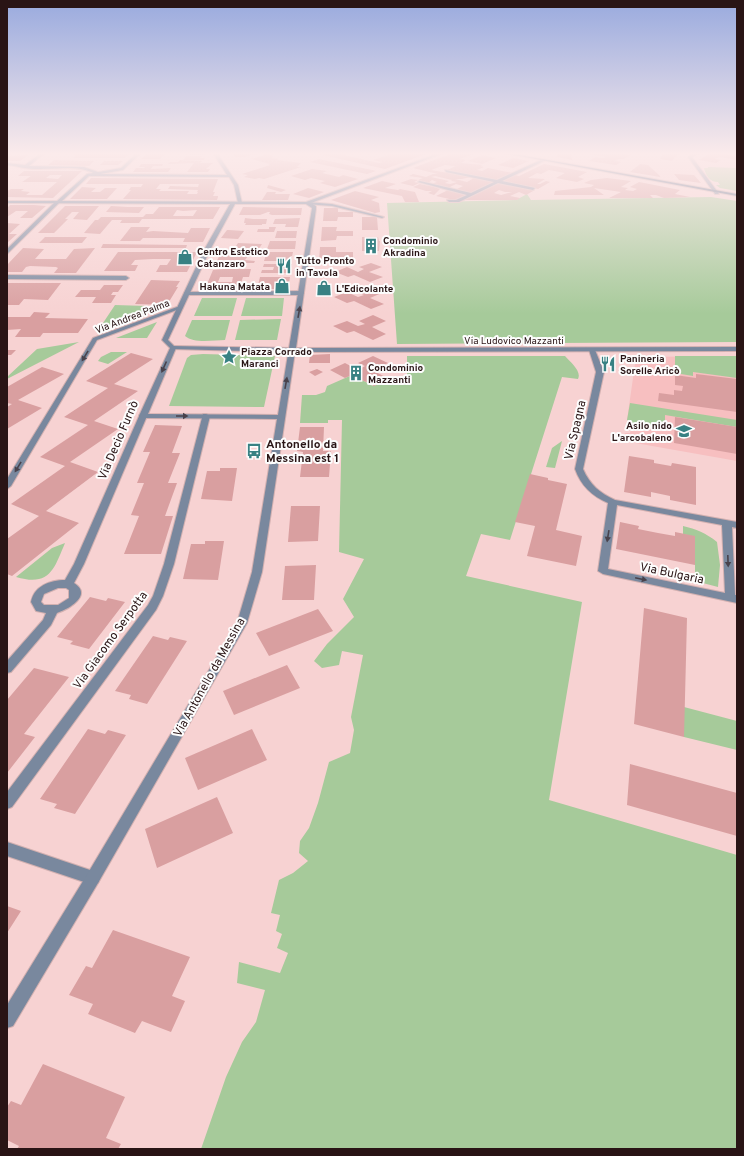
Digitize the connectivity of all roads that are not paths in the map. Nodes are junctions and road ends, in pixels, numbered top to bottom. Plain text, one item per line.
1 (53, 207) edge
2 (231, 207) edge
3 (314, 207) edge
4 (340, 207) edge
5 (382, 217) dead end
6 (7, 252) edge
7 (7, 277) edge
8 (126, 278) dead end
9 (302, 293) junction
10 (186, 294) junction
11 (179, 308) junction
12 (173, 348) junction
13 (737, 349) edge
14 (292, 350) junction
15 (592, 350) junction
16 (143, 416) junction
17 (281, 417) junction
18 (205, 421) junction
19 (7, 486) edge
20 (613, 502) junction
21 (727, 523) junction
22 (737, 525) edge
23 (68, 584) junction
24 (733, 599) edge
25 (53, 610) junction
26 (7, 669) edge
27 (7, 803) edge
28 (7, 849) edge
29 (93, 878) junction
30 (7, 1020) edge

1 - 6 street
2 - 10 street, Via Andrea Palma
3 - 9 street, Via Antonello da Messina
4 - 5 street
7 - 8 street
9 - 10 street
14 -> 9 street, Via Antonello da Messina
10 - 11 street, Via Andrea Palma
11 - 12 street
11 -> 19 street, Via Andrea Palma
12 - 14 street, Via Ludovico Mazzanti
12 -> 16 street, Via Decio Furnò
13 - 15 street, Via Ludovico Mazzanti
14 - 15 street, Via Ludovico Mazzanti
17 -> 14 street, Via Antonello da Messina
15 - 20 street, Via Spagna
16 -> 18 street
16 - 23 street, Via Decio Furnò
17 - 18 street
17 - 29 street, Via Antonello da Messina
18 - 27 street, Via Giacomo Serpotta
20 - 21 street, Via Spagna
20 -> 24 street, Via Bulgaria
21 - 22 street, Via Spagna
21 -> 24 street
23 - 25 street
23 - 25 street
25 - 26 street
28 - 29 street
29 - 30 street, Via Antonello da Messina

